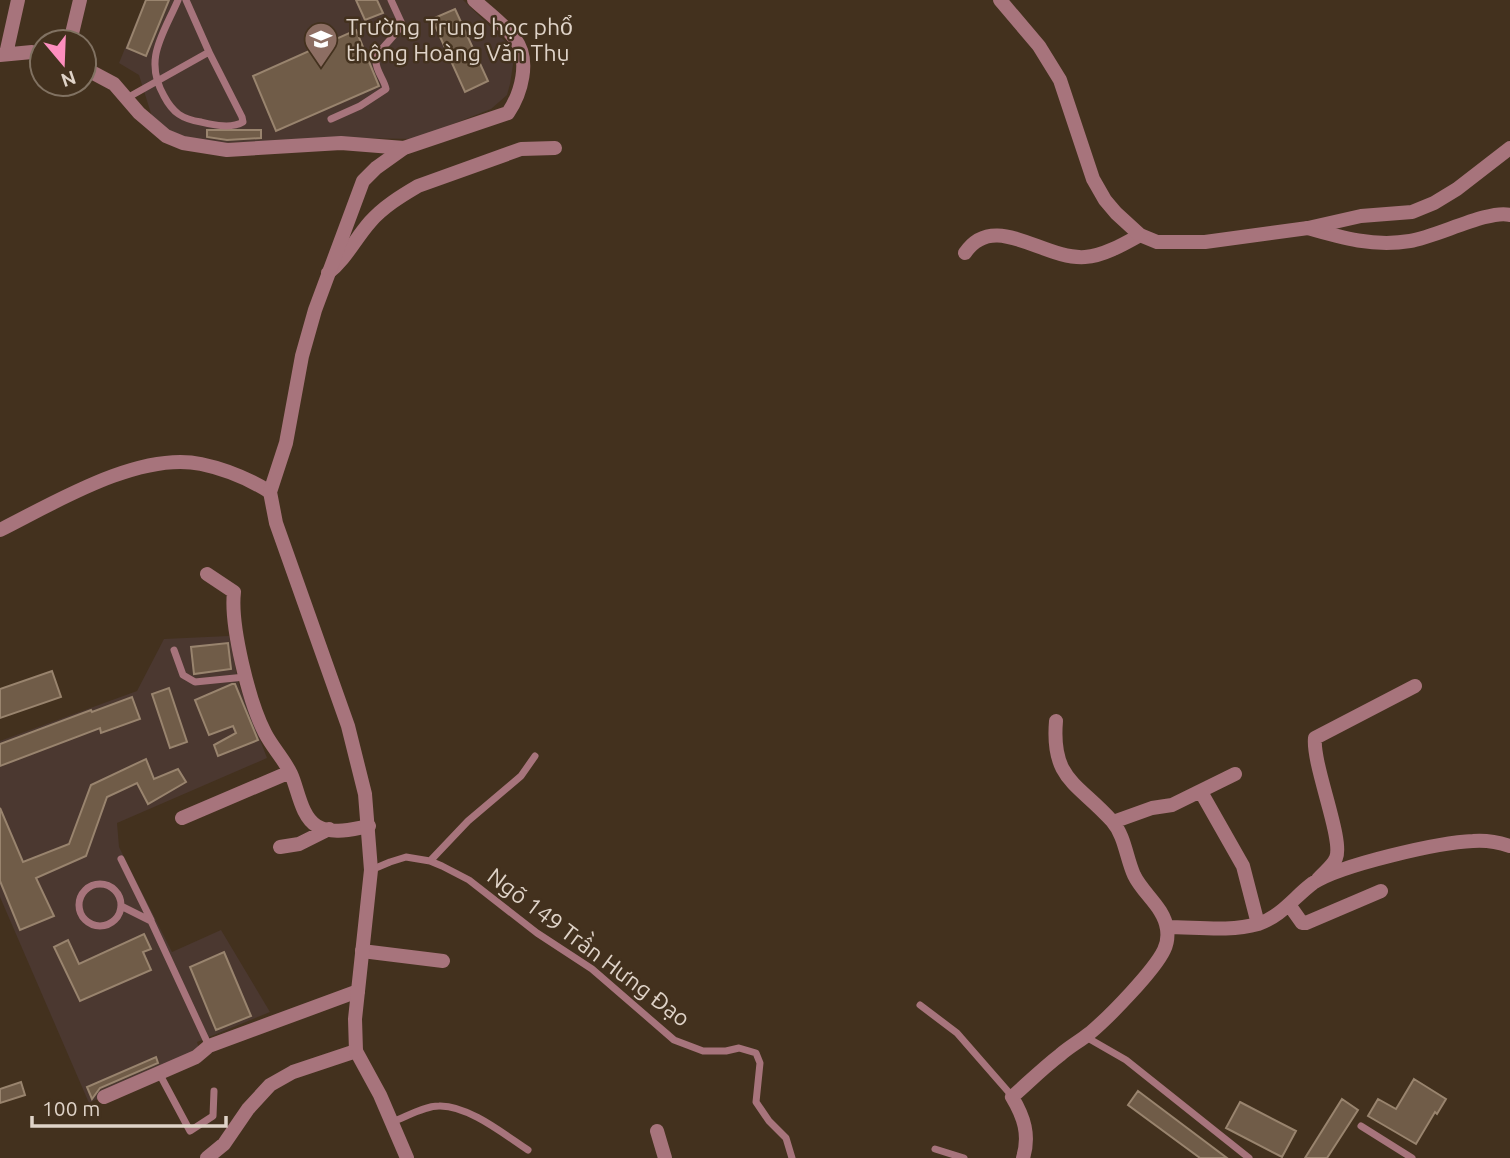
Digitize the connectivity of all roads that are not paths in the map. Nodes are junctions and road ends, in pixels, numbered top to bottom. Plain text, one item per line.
1 (18, 0) edge
2 (80, 0) edge
3 (178, 0) edge
4 (186, 0) edge
5 (391, 0) edge
6 (474, 0) edge
7 (1000, 0) edge
8 (73, 28) edge
9 (28, 52) edge
10 (209, 52) junction
11 (3, 55) edge
12 (98, 75) edge
13 (155, 80) junction
14 (126, 98) junction
15 (331, 120) dead end
16 (404, 148) junction
17 (555, 148) dead end
18 (1510, 148) edge
19 (1510, 215) edge
20 (1308, 228) junction
21 (1140, 234) junction
22 (965, 253) dead end
23 (327, 274) junction
24 (270, 492) junction
25 (0, 530) edge
26 (207, 574) dead end
27 (174, 650) dead end
28 (245, 676) junction
29 (1415, 686) dead end
30 (1056, 720) dead end
31 (535, 756) dead end
32 (290, 772) junction
33 (1235, 774) dead end
34 (1200, 792) junction
35 (182, 818) dead end
36 (1113, 822) junction
37 (369, 826) junction
38 (329, 830) junction
39 (1510, 846) edge
40 (281, 847) dead end
41 (121, 859) dead end
42 (430, 860) junction
43 (371, 870) junction
44 (1315, 882) junction
45 (1381, 891) dead end
46 (121, 906) junction
47 (1290, 906) junction
48 (151, 921) junction
49 (1258, 923) junction
50 (1167, 927) junction
51 (362, 951) junction
52 (443, 961) dead end
53 (358, 991) junction
54 (920, 1004) dead end
55 (1085, 1036) junction
56 (209, 1046) junction
57 (356, 1051) junction
58 (159, 1073) junction
59 (214, 1091) dead end
60 (104, 1097) dead end
61 (1012, 1097) junction
62 (391, 1122) junction
63 (1360, 1126) dead end
64 (657, 1131) dead end
65 (935, 1149) dead end
66 (528, 1150) dead end
67 (207, 1158) edge
68 (407, 1158) edge
69 (665, 1158) edge
70 (792, 1158) edge
71 (964, 1158) edge
72 (1023, 1158) edge
73 (1249, 1158) edge
74 (1412, 1158) edge

1 - 11 street
2 - 8 street
3 - 13 lane
4 - 10 lane
5 - 15 lane
6 - 16 street
7 - 21 street
9 - 11 street
10 - 13 lane
10 - 13 lane
12 - 14 street
13 - 14 lane
14 - 16 street
16 - 23 street
17 - 23 street
18 - 20 street
19 - 20 street
20 - 21 street
21 - 22 street
23 - 24 street
24 - 25 street
24 - 37 street
26 - 28 street
27 - 28 lane
28 - 32 street
29 - 44 street
30 - 36 street
31 - 42 lane
32 - 35 street
32 - 38 street
33 - 34 street
34 - 36 street
34 - 49 street
36 - 50 street
37 - 38 street
37 - 43 street
38 - 40 street
39 - 44 street
41 - 48 lane
42 - 43 lane, Ngõ 149 Trần Hưng Đạo
42 - 70 lane, Ngõ 149 Trần Hưng Đạo
43 - 51 street
44 - 47 street
45 - 47 street
46 - 46 lane
46 - 48 lane
47 - 49 street
48 - 56 lane
49 - 50 street
50 - 55 street
51 - 52 street
51 - 53 street
53 - 56 street
53 - 57 street
54 - 61 lane
55 - 61 street
55 - 73 lane
56 - 58 street
57 - 62 street
57 - 67 street
58 - 59 lane
58 - 60 street
61 - 72 street
62 - 66 lane
62 - 68 street
63 - 74 lane
64 - 69 street
65 - 71 lane

